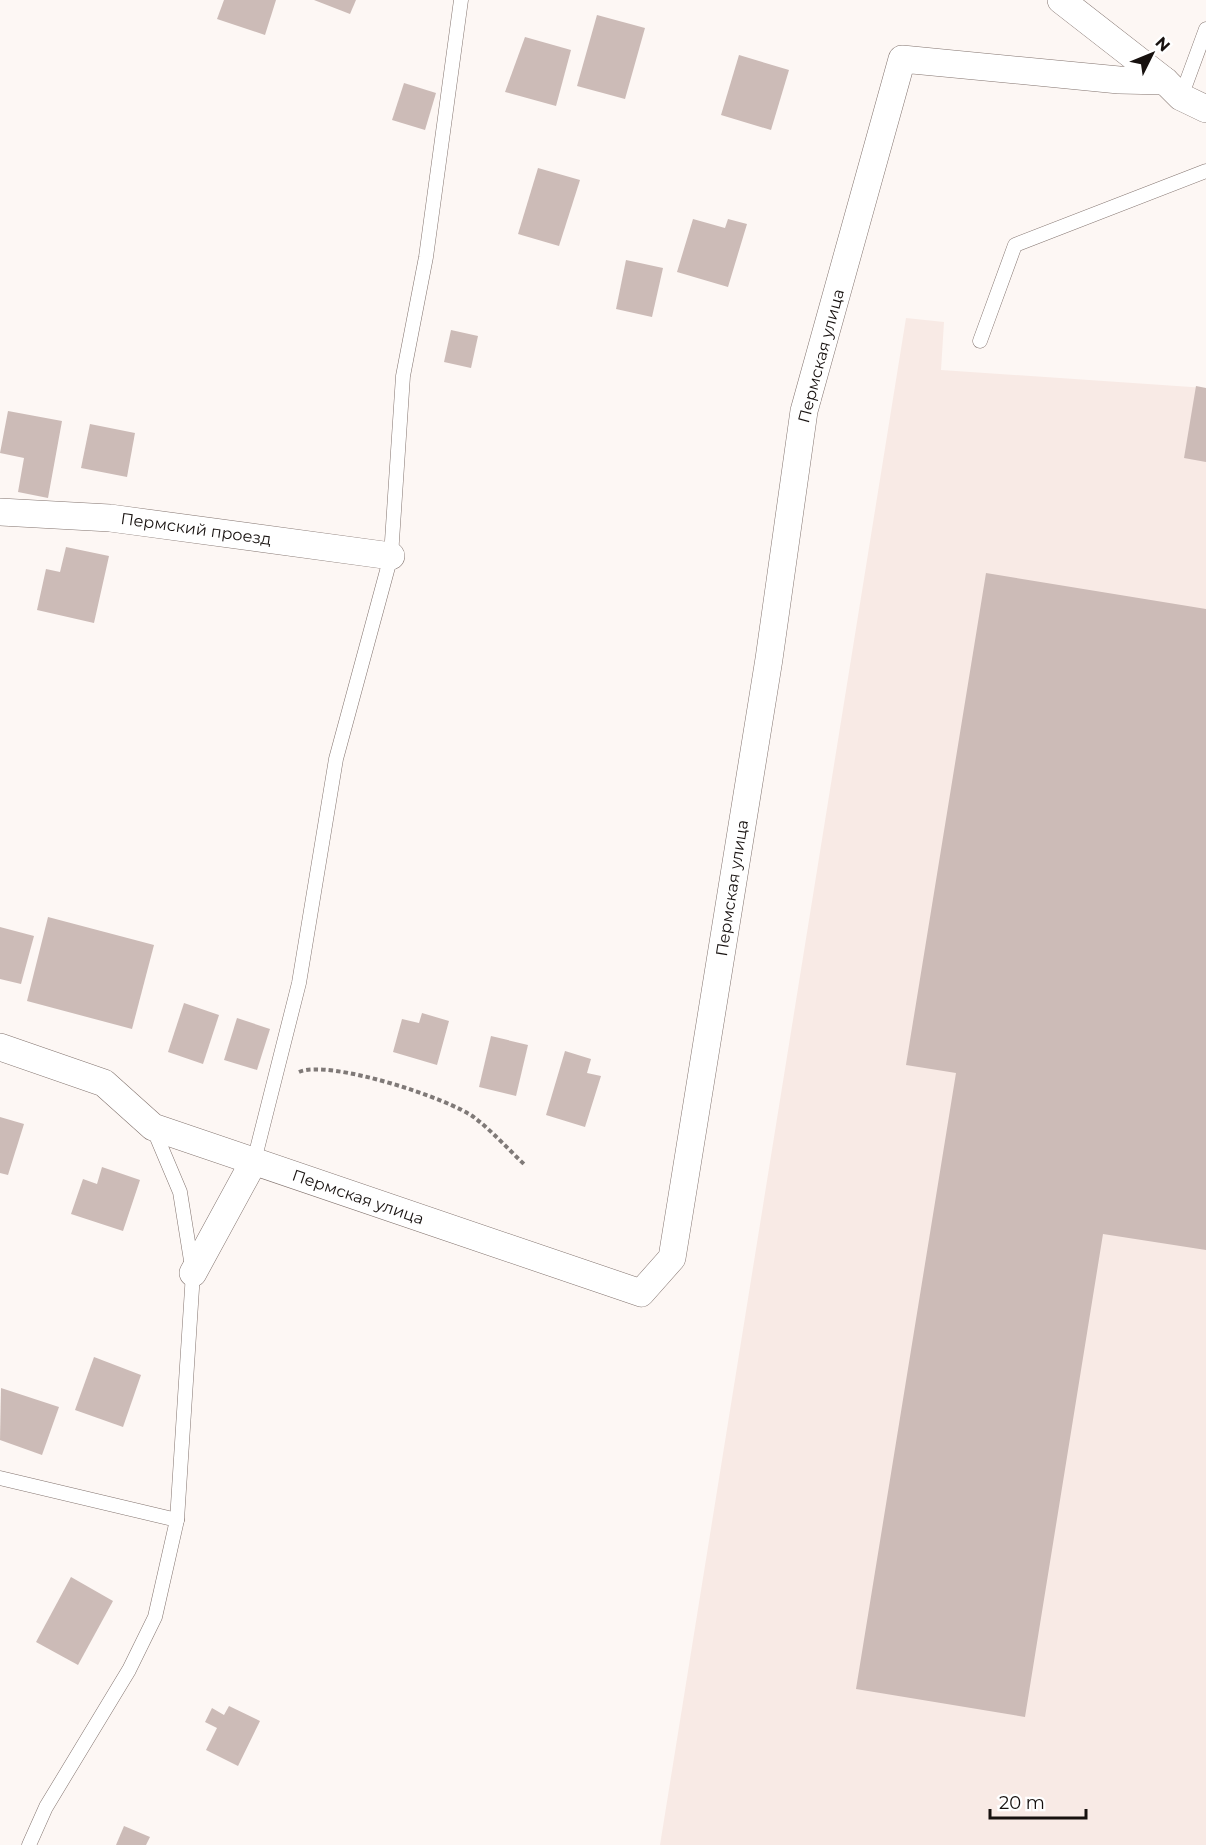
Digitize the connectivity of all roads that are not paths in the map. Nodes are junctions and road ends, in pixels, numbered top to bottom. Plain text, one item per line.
1 (461, 0) edge
2 (1061, 0) edge
3 (1206, 29) edge
4 (1173, 89) junction
5 (1206, 109) edge
6 (1206, 171) edge
7 (980, 341) dead end
8 (0, 512) edge
9 (392, 556) junction
10 (0, 1047) edge
11 (153, 1126) junction
12 (254, 1161) junction
13 (193, 1273) junction
14 (0, 1478) edge
15 (177, 1520) junction
16 (29, 1845) edge

1 - 9 lane
2 - 4 street
3 - 4 lane
4 - 5 street
4 - 12 street, Пермская улица
6 - 7 lane
8 - 9 street, Пермский проезд
9 - 12 lane
10 - 11 street, Пермская улица
11 - 12 street, Пермская улица
11 - 13 lane
12 - 13 street
13 - 15 lane
14 - 15 lane
15 - 16 lane

